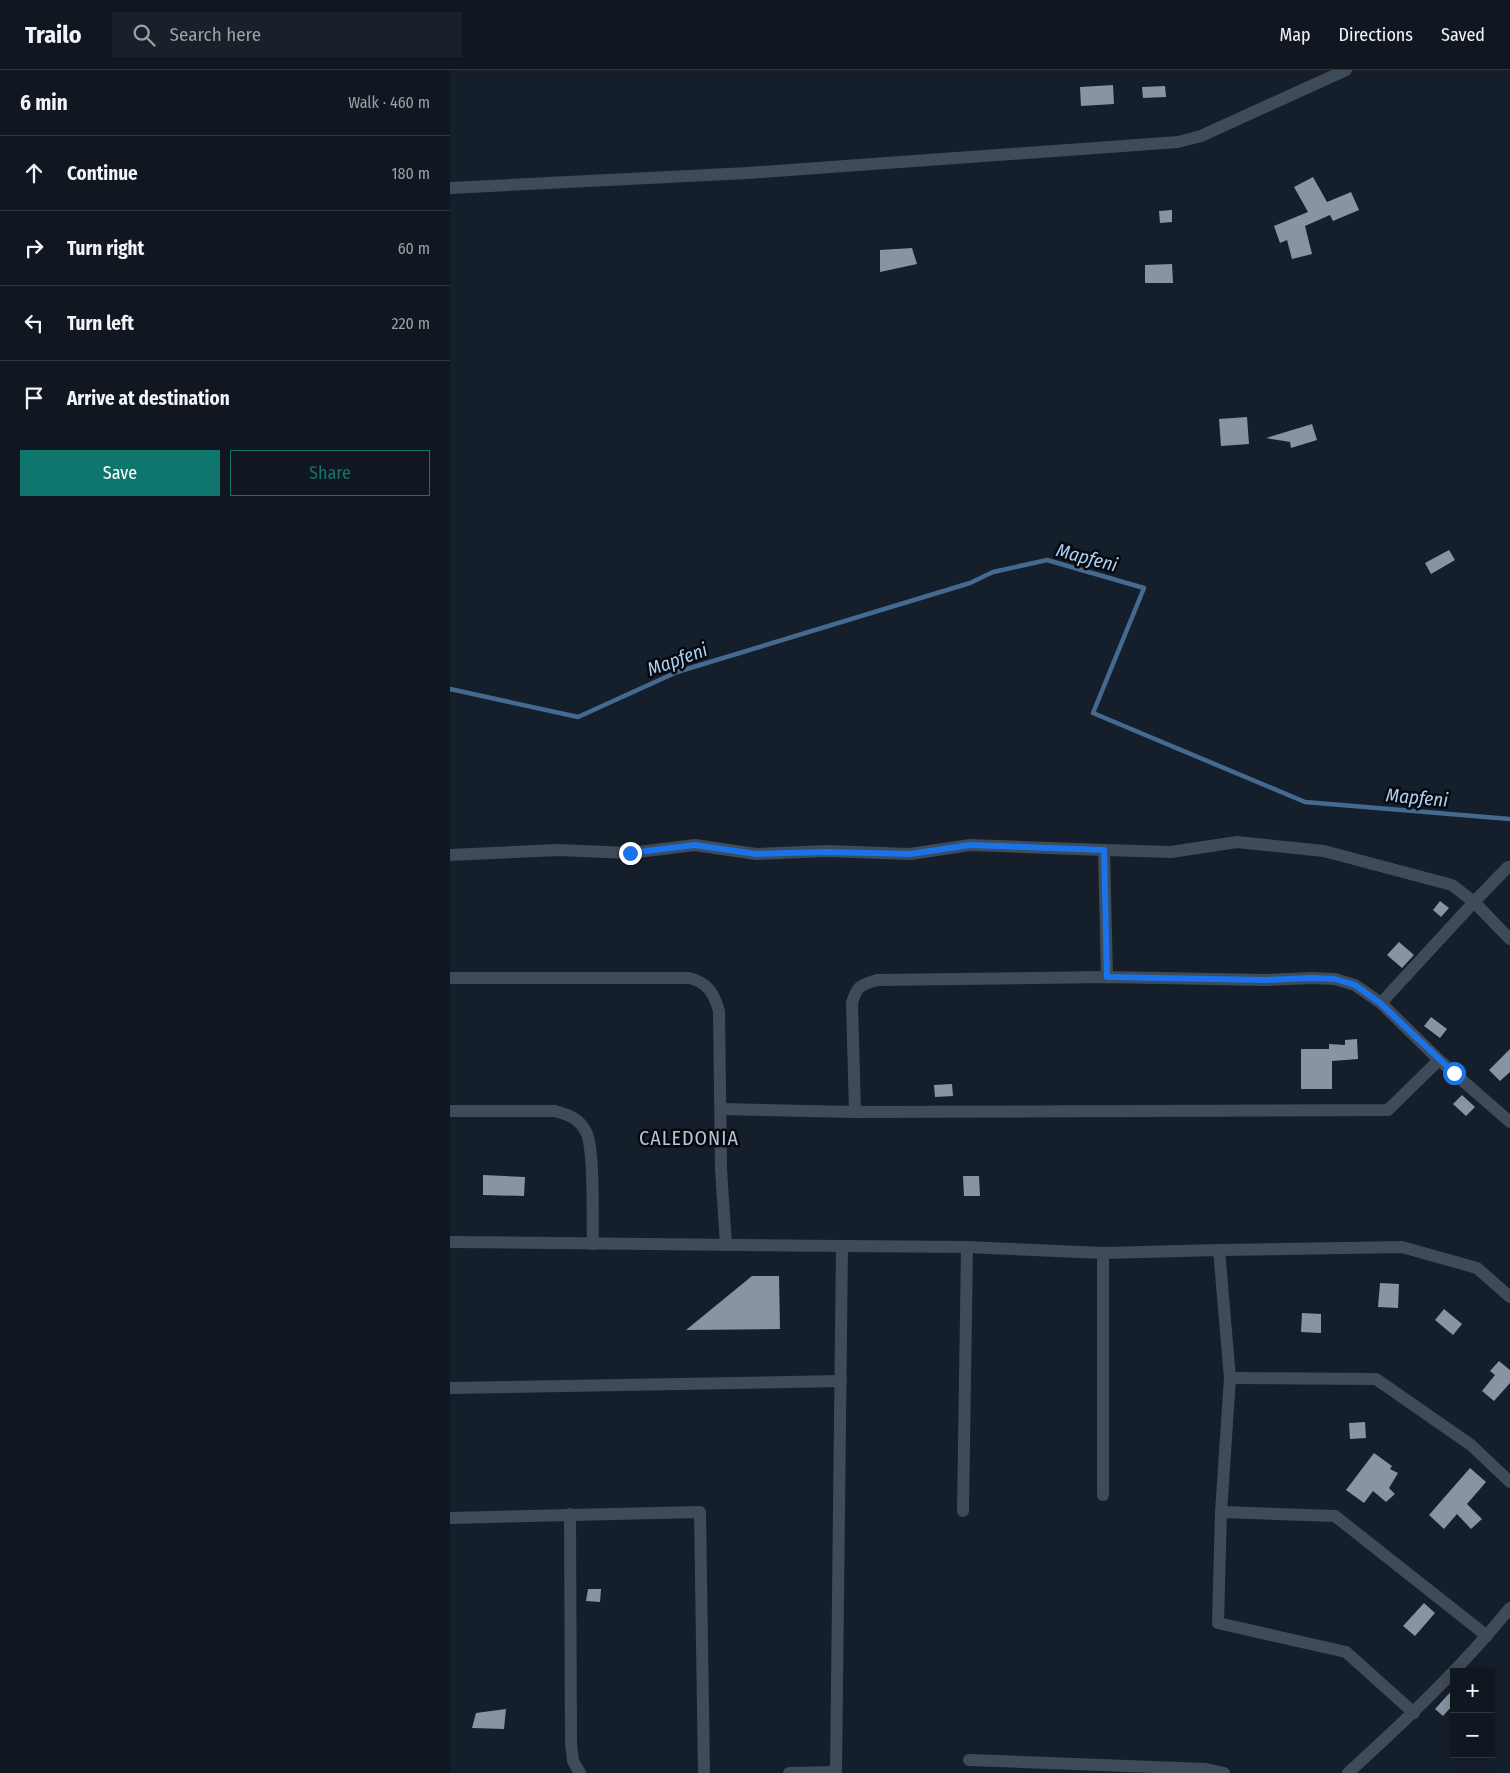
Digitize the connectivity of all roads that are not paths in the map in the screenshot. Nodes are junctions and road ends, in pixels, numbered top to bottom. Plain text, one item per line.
1 (1346, 70) edge
2 (450, 188) edge
3 (1104, 850) junction
4 (450, 855) edge
5 (1510, 867) edge
6 (1474, 902) junction
7 (1510, 939) edge
8 (1107, 977) junction
9 (450, 978) edge
10 (1380, 1003) junction
11 (1439, 1060) junction
12 (721, 1109) junction
13 (450, 1111) edge
14 (855, 1112) junction
15 (1510, 1122) edge
16 (450, 1242) edge
17 (593, 1244) junction
18 (726, 1245) junction
19 (842, 1246) junction
20 (967, 1246) junction
21 (1219, 1250) junction
22 (1103, 1253) junction
23 (1510, 1297) edge
24 (1230, 1378) junction
25 (840, 1381) junction
26 (450, 1388) edge
27 (1510, 1482) edge
28 (1103, 1495) dead end
29 (963, 1511) dead end
30 (1221, 1512) junction
31 (570, 1514) junction
32 (450, 1518) edge
33 (1510, 1608) edge
34 (1487, 1636) junction
35 (1414, 1713) junction
36 (969, 1760) dead end
37 (836, 1772) edge
38 (580, 1773) edge
39 (704, 1773) edge
40 (789, 1773) edge
41 (1224, 1773) edge
42 (1348, 1773) edge

1 - 2 street
3 - 4 street
3 - 6 street
3 - 8 street
5 - 6 street
6 - 7 street
6 - 10 street
8 - 10 street
8 - 14 street
9 - 12 street
10 - 11 street
11 - 14 street
11 - 15 street
12 - 14 street
12 - 18 street
13 - 17 street
16 - 17 street
17 - 18 street
18 - 19 street
19 - 20 street
19 - 25 street
20 - 22 street
20 - 29 street
21 - 22 street
21 - 23 street
21 - 24 street
22 - 28 street
24 - 27 street
24 - 30 street
25 - 26 street
25 - 37 street
30 - 34 street
30 - 35 street
31 - 32 street
31 - 38 street
31 - 39 street
33 - 34 street
34 - 35 street
35 - 42 street
36 - 41 street
37 - 40 street

